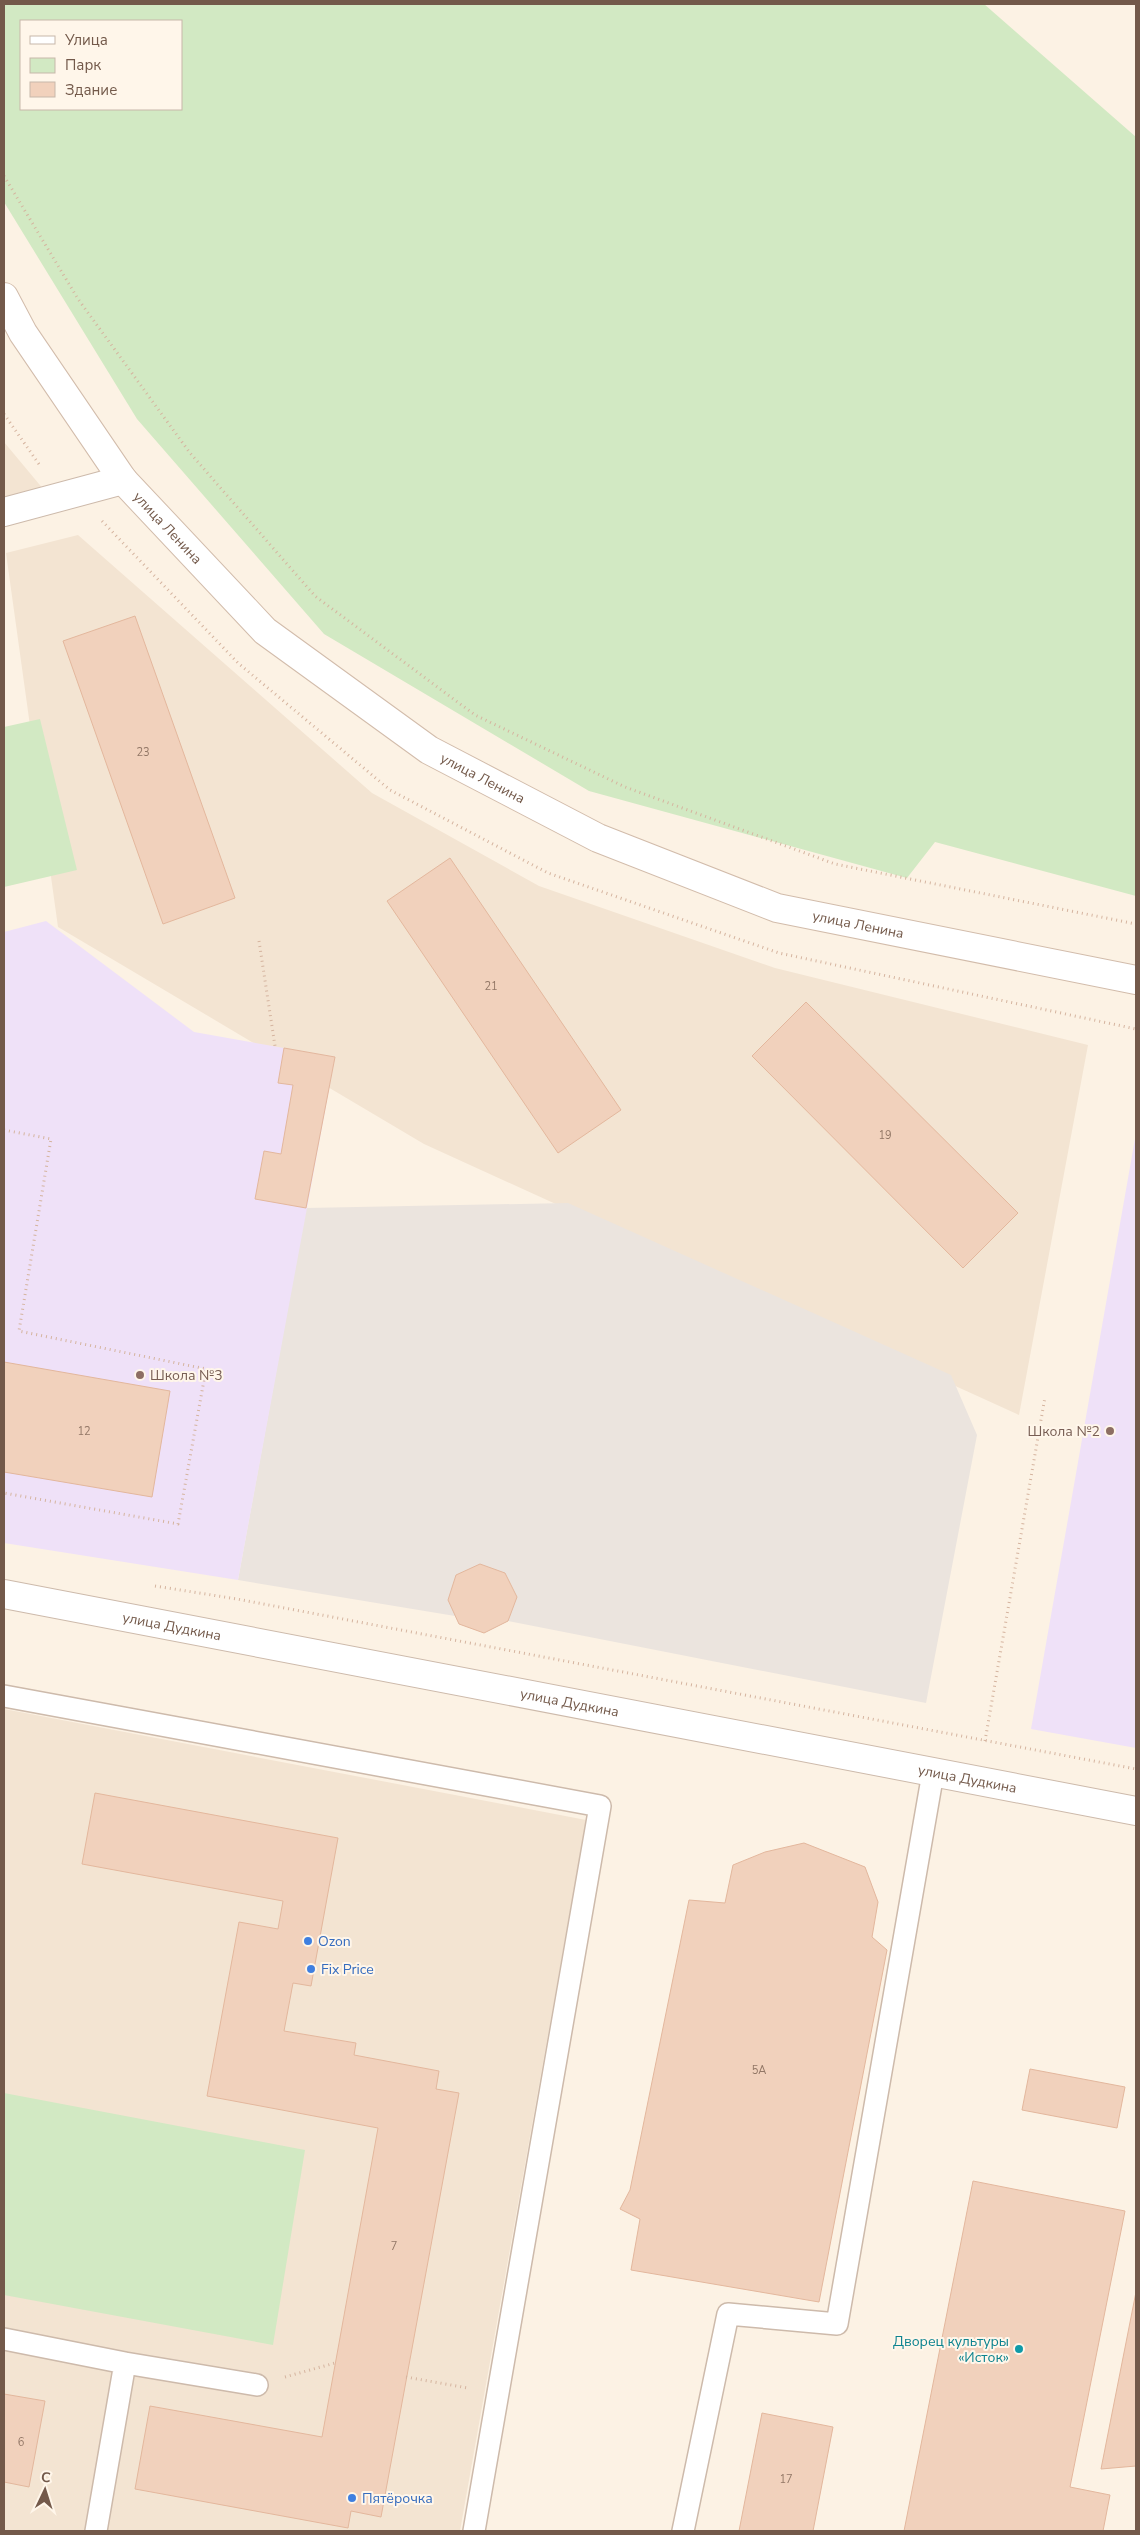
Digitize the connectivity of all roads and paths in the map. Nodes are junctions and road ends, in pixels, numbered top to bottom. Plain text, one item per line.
1 (4, 176) edge
2 (4, 297) edge
3 (123, 480) junction
4 (4, 512) edge
5 (1136, 924) edge
6 (259, 941) dead end
7 (1136, 980) edge
8 (275, 1046) dead end
9 (4, 1130) edge
10 (1045, 1398) dead end
11 (4, 1492) edge
12 (150, 1585) dead end
13 (4, 1594) edge
14 (4, 1696) edge
15 (985, 1741) junction
16 (1136, 1769) edge
17 (933, 1773) junction
18 (1136, 1811) edge
19 (4, 2339) edge
20 (125, 2363) junction
21 (335, 2363) dead end
22 (406, 2377) dead end
23 (257, 2385) joint
24 (498, 2394) junction
25 (96, 2531) edge
26 (474, 2531) edge
27 (683, 2531) edge

1 - 5 path
2 - 3 street, улица Ленина
3 - 4 street
3 - 7 street, улица Ленина
6 - 8 path
9 - 11 path
10 - 15 path
12 - 15 path
13 - 17 street, улица Дудкина
14 - 24 lane
15 - 16 path
17 - 18 street, улица Дудкина
17 - 27 lane
19 - 20 lane
20 - 23 lane
20 - 25 lane
21 - 23 path
22 - 24 path
24 - 26 lane

